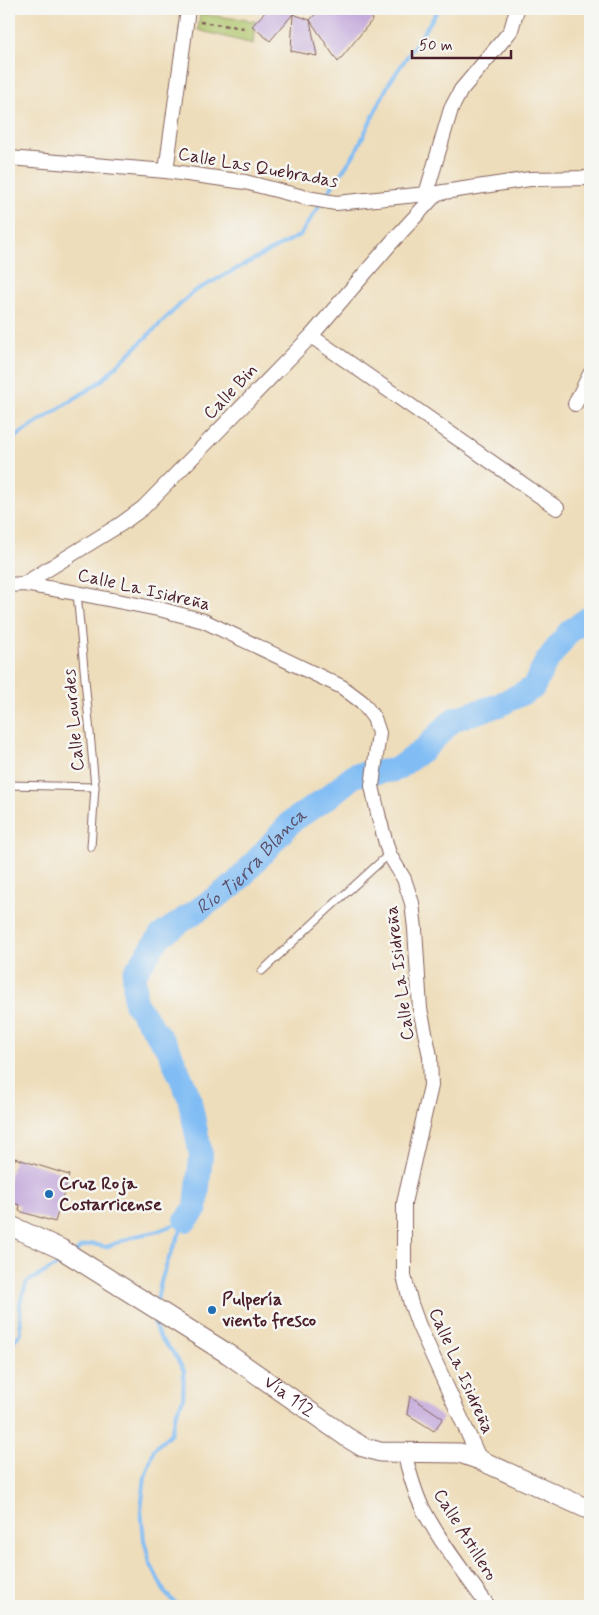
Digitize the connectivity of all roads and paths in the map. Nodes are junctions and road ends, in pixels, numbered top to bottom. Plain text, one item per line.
1 (188, 9) edge
2 (517, 9) edge
3 (200, 22) dead end
4 (211, 23) junction
5 (211, 28) dead end
6 (244, 28) dead end
7 (9, 158) edge
8 (166, 171) junction
9 (590, 178) edge
10 (431, 193) junction
11 (311, 336) junction
12 (590, 374) edge
13 (575, 404) dead end
14 (557, 508) dead end
15 (24, 584) junction
16 (9, 585) edge
17 (77, 593) junction
18 (9, 785) edge
19 (95, 787) junction
20 (91, 847) dead end
21 (390, 854) junction
22 (262, 971) dead end
23 (9, 1225) edge
24 (404, 1453) junction
25 (480, 1460) junction
26 (590, 1510) edge
27 (488, 1606) edge

1 - 8 street
2 - 10 street
3 - 4 path
4 - 5 path
4 - 6 path
7 - 8 street, Calle Las Quebradas
8 - 10 street, Calle Las Quebradas
9 - 10 street, Calle Las Quebradas
10 - 11 street, Calle Bin
11 - 14 street
11 - 15 street, Calle Bin
12 - 13 street
15 - 16 street, Calle La Isidreña
15 - 17 street, Calle La Isidreña
17 - 19 lane, Calle Lourdes
17 - 21 street, Calle La Isidreña
18 - 19 lane, Calle Lourdes
19 - 20 lane
21 - 22 lane
21 - 25 street, Calle La Isidreña
23 - 24 main road, Vía 112
24 - 25 main road, Vía 112
24 - 27 street, Calle Astillero
25 - 26 main road, Vía 112

